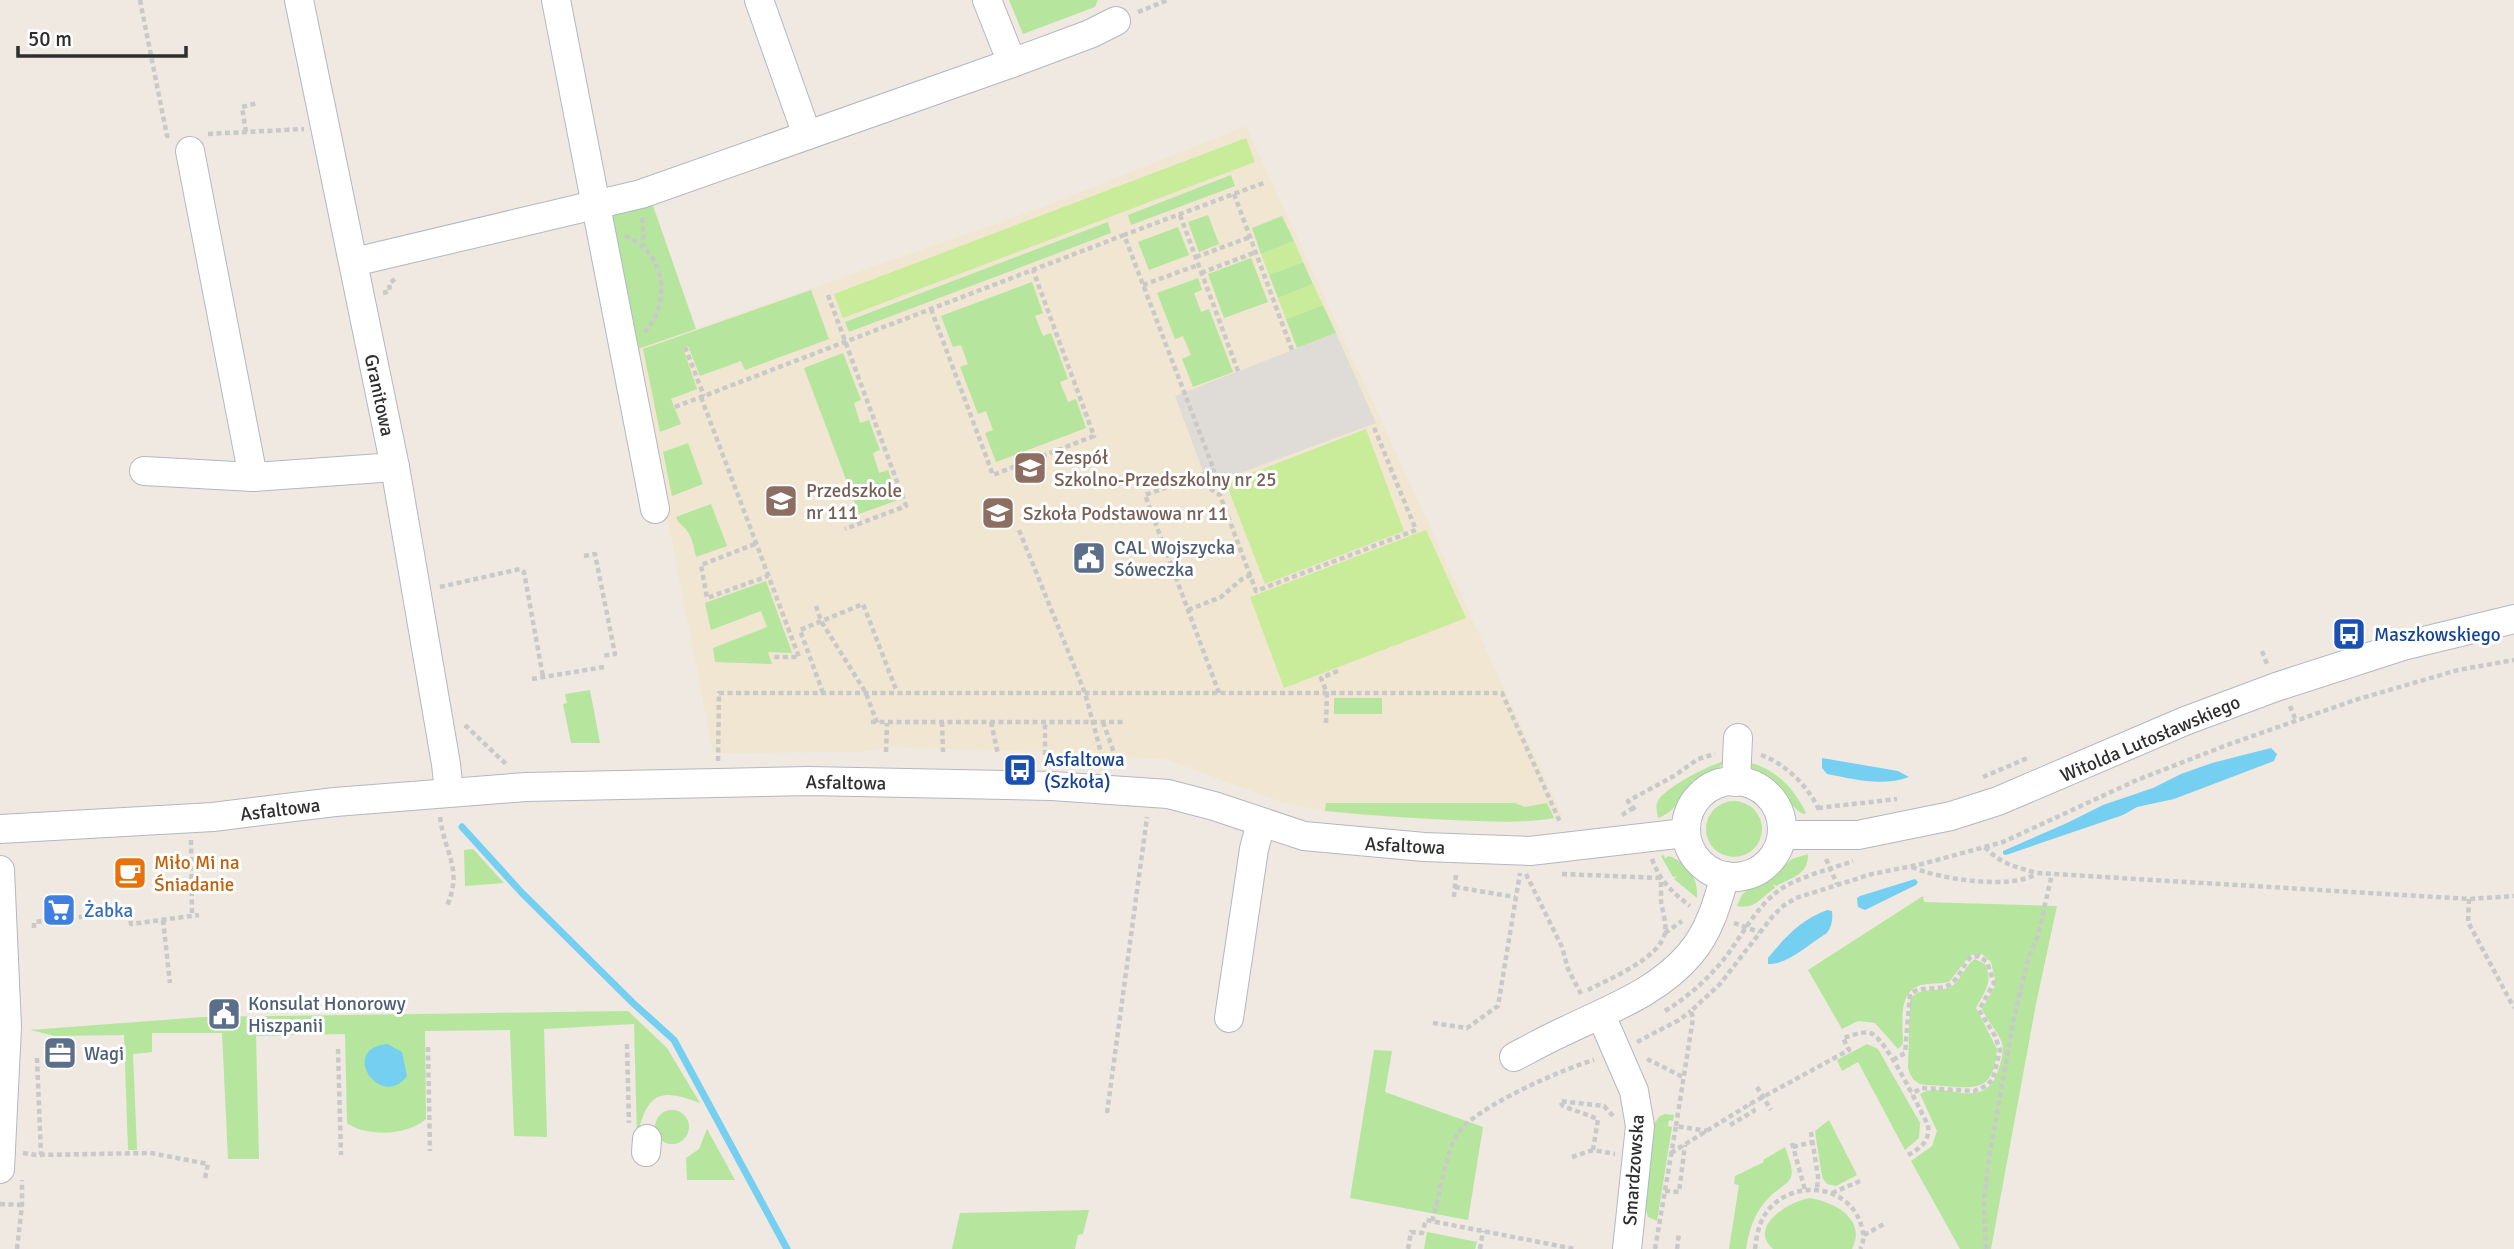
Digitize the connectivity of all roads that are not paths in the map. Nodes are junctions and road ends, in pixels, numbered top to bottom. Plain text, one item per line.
1 (299, 0) edge
2 (556, 0) edge
3 (759, 0) edge
4 (987, 0) edge
5 (1116, 20) road end
6 (1012, 63) junction
7 (807, 135) junction
8 (192, 140) road end
9 (597, 205) junction
10 (354, 262) junction
11 (395, 467) junction
12 (144, 471) dead end
13 (253, 477) junction
14 (655, 509) dead end
15 (2514, 619) edge
16 (1738, 738) dead end
17 (1736, 782) junction
18 (447, 808) junction
19 (1261, 823) junction
20 (0, 829) edge
21 (1685, 833) junction
22 (1783, 835) junction
23 (0, 870) edge
24 (1725, 876) junction
25 (1, 910) edge
26 (1601, 1014) junction
27 (1229, 1018) dead end
28 (1514, 1057) dead end
29 (11, 1161) edge
30 (1627, 1249) edge

1 - 10 street, Granitowa
2 - 9 street
3 - 7 street
4 - 6 street
5 - 6 street
6 - 7 street
7 - 9 street
8 - 13 street
9 - 10 street
9 - 14 street
10 - 11 street, Granitowa
11 - 13 street
11 - 18 street, Granitowa
12 - 13 street
15 - 22 street, Witolda Lutosławskiego
16 - 17 street
17 - 21 street
17 - 22 street
18 - 19 street, Asfaltowa
18 - 20 street, Asfaltowa
19 - 21 street, Asfaltowa
19 - 27 street
21 - 24 street
22 - 24 street
23 - 25 street
24 - 26 street
25 - 29 street
26 - 28 street
26 - 30 street, Smardzowska

